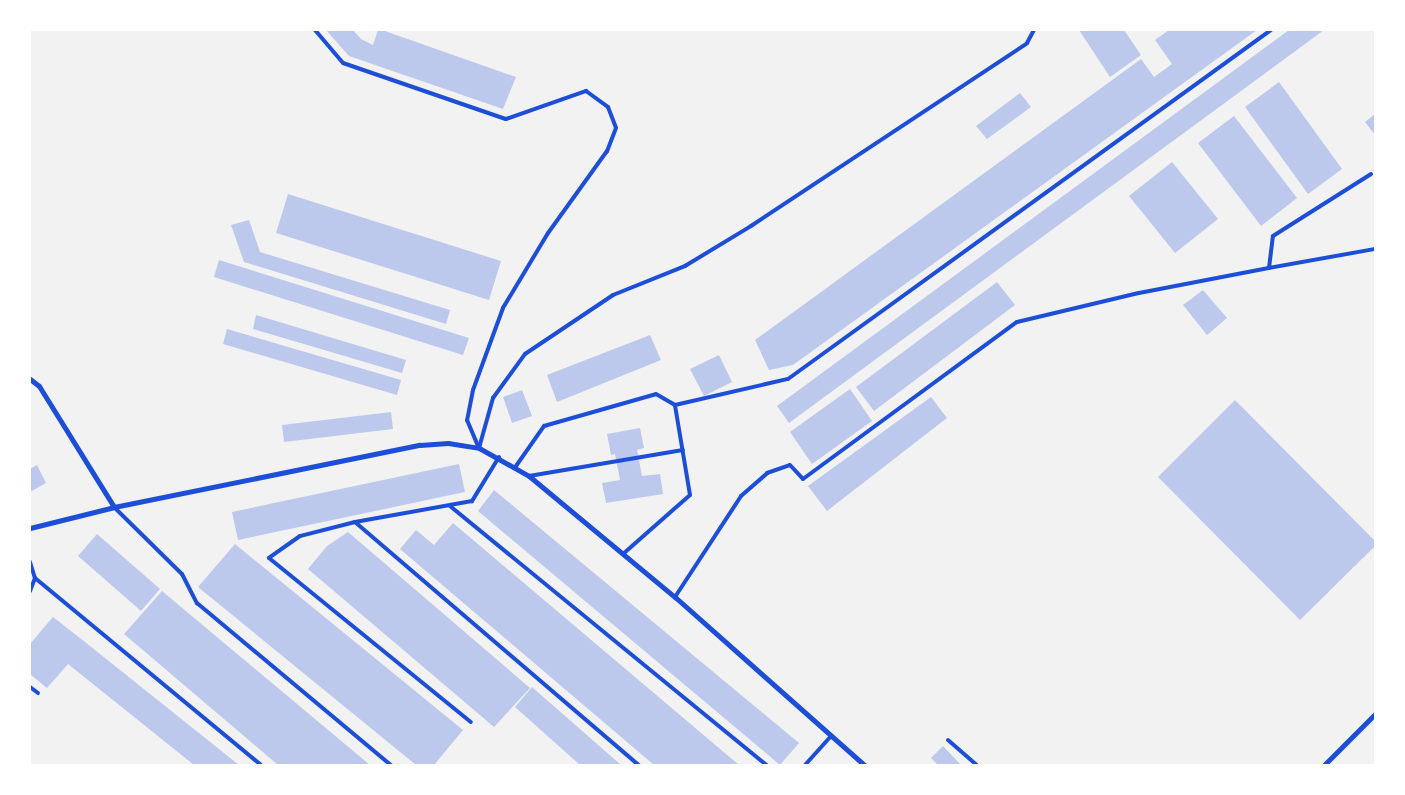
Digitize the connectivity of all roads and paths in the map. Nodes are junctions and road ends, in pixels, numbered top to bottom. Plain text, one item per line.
1 (315, 30) edge
2 (1034, 30) edge
3 (1272, 30) edge
4 (1371, 174) dead end
5 (1375, 249) edge
6 (1269, 268) junction
7 (30, 379) edge
8 (675, 405) junction
9 (479, 448) junction
10 (682, 450) junction
11 (498, 458) junction
12 (516, 466) junction
13 (529, 476) junction
14 (450, 506) junction
15 (114, 507) junction
16 (355, 522) junction
17 (30, 528) edge
18 (623, 554) junction
19 (30, 562) edge
20 (35, 578) junction
21 (30, 590) edge
22 (675, 597) junction
23 (30, 687) edge
24 (38, 693) dead end
25 (1375, 714) edge
26 (471, 722) dead end
27 (830, 736) junction
28 (948, 740) dead end
29 (261, 765) edge
30 (391, 765) edge
31 (640, 765) edge
32 (766, 765) edge
33 (805, 765) edge
34 (864, 765) edge
35 (977, 765) edge
36 (1324, 765) edge

1 - 9 lane
2 - 9 lane
3 - 8 lane
4 - 6 lane
5 - 6 lane
6 - 22 lane
7 - 15 street
8 - 10 lane
8 - 12 lane
9 - 11 street
9 - 15 street
10 - 13 lane
10 - 18 lane
11 - 12 street
11 - 14 lane
12 - 13 street
13 - 18 street
14 - 16 lane
14 - 32 lane
15 - 17 street
15 - 30 lane
16 - 26 lane
16 - 31 lane
18 - 22 street
19 - 20 lane
20 - 21 lane
20 - 29 lane
22 - 27 street
23 - 24 lane
25 - 36 street
27 - 33 lane
27 - 34 street
28 - 35 lane

